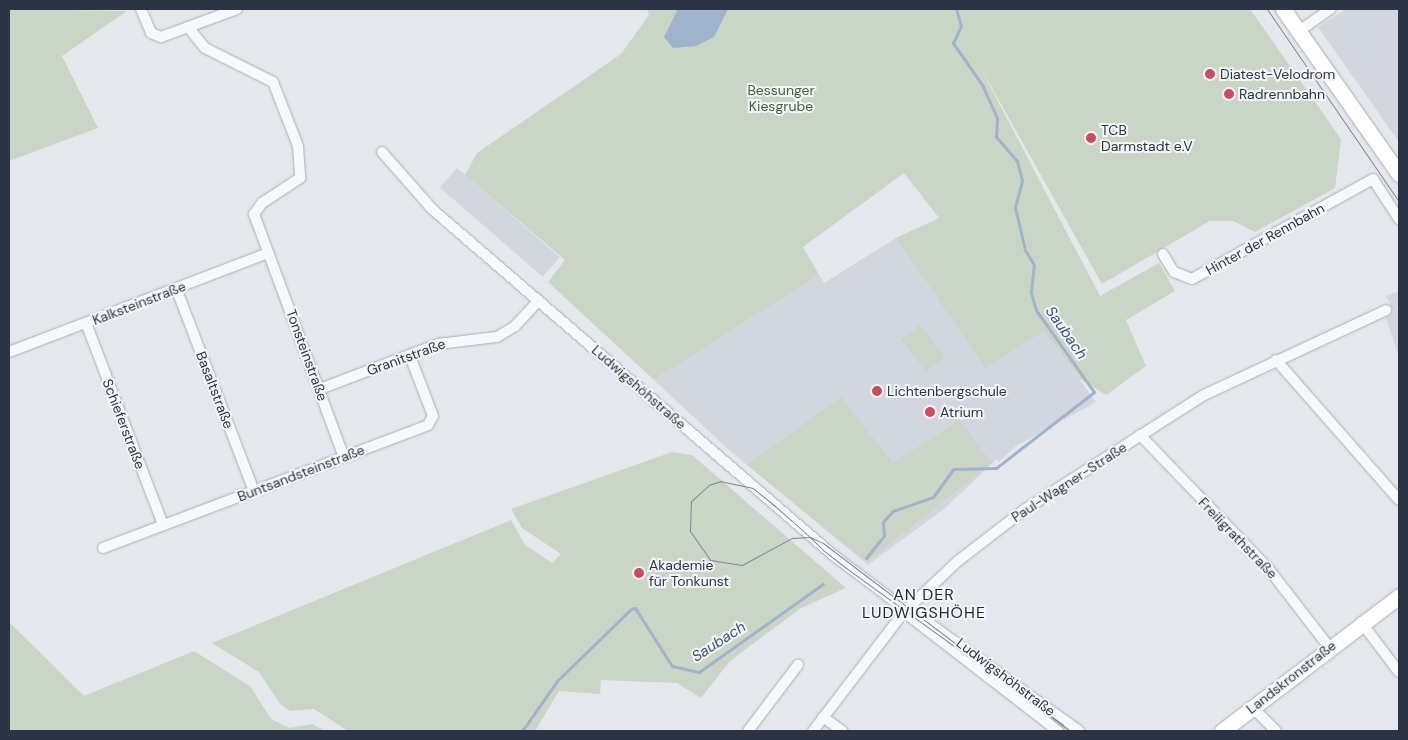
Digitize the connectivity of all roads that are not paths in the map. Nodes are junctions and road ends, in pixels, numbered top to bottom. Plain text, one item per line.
1 (141, 9) edge
2 (237, 9) edge
3 (1283, 9) edge
4 (1331, 9) edge
5 (188, 27) junction
6 (1299, 32) junction
7 (382, 152) dead end
8 (1399, 174) edge
9 (1399, 219) edge
10 (268, 253) junction
11 (1163, 254) dead end
12 (176, 288) junction
13 (539, 300) junction
14 (1386, 310) dead end
15 (86, 323) junction
16 (9, 352) edge
17 (410, 356) junction
18 (1276, 360) junction
19 (320, 389) junction
20 (1140, 435) junction
21 (344, 457) junction
22 (254, 491) junction
23 (1399, 500) edge
24 (163, 526) junction
25 (103, 548) dead end
26 (1399, 588) edge
27 (1399, 596) edge
28 (906, 610) junction
29 (1361, 622) junction
30 (1329, 647) junction
31 (798, 665) dead end
32 (1399, 672) edge
33 (1252, 707) junction
34 (823, 717) junction
35 (748, 731) edge
36 (813, 731) edge
37 (842, 731) edge
38 (1058, 731) edge
39 (1079, 731) edge
40 (1222, 731) edge
41 (1276, 731) edge

1 - 5 street
2 - 5 street
3 - 6 main road
4 - 6 street
5 - 10 street, Tonsteinstraße
6 - 8 main road
7 - 13 street, Ludwigshöhstraße
9 - 11 street, Hinter der Rennbahn
10 - 12 street, Kalksteinstraße
10 - 19 street, Tonsteinstraße
12 - 15 street, Kalksteinstraße
12 - 22 street, Basaltstraße
13 - 17 street, Granitstraße
13 - 28 street, Ludwigshöhstraße
14 - 18 street, Paul-Wagner-Straße
15 - 16 street, Kalksteinstraße
15 - 24 street, Schieferstraße
17 - 19 street, Granitstraße
17 - 21 street, Buntsandsteinstraße
18 - 20 street, Paul-Wagner-Straße
18 - 23 street
19 - 21 street, Tonsteinstraße
20 - 28 street, Paul-Wagner-Straße
20 - 30 street, Freiligrathstraße
21 - 22 street, Buntsandsteinstraße
22 - 24 street, Buntsandsteinstraße
24 - 25 street, Buntsandsteinstraße
26 - 29 main road, Landskronstraße
27 - 29 main road, Landskronstraße
28 - 34 street, Paul-Wagner-Straße
28 - 38 street, Ludwigshöhstraße
28 - 39 street, Ludwigshöhstraße
29 - 30 main road, Landskronstraße
29 - 32 street
30 - 33 main road, Landskronstraße
31 - 35 street
33 - 40 main road, Landskronstraße
33 - 41 street
34 - 36 street, Paul-Wagner-Straße
34 - 37 street

